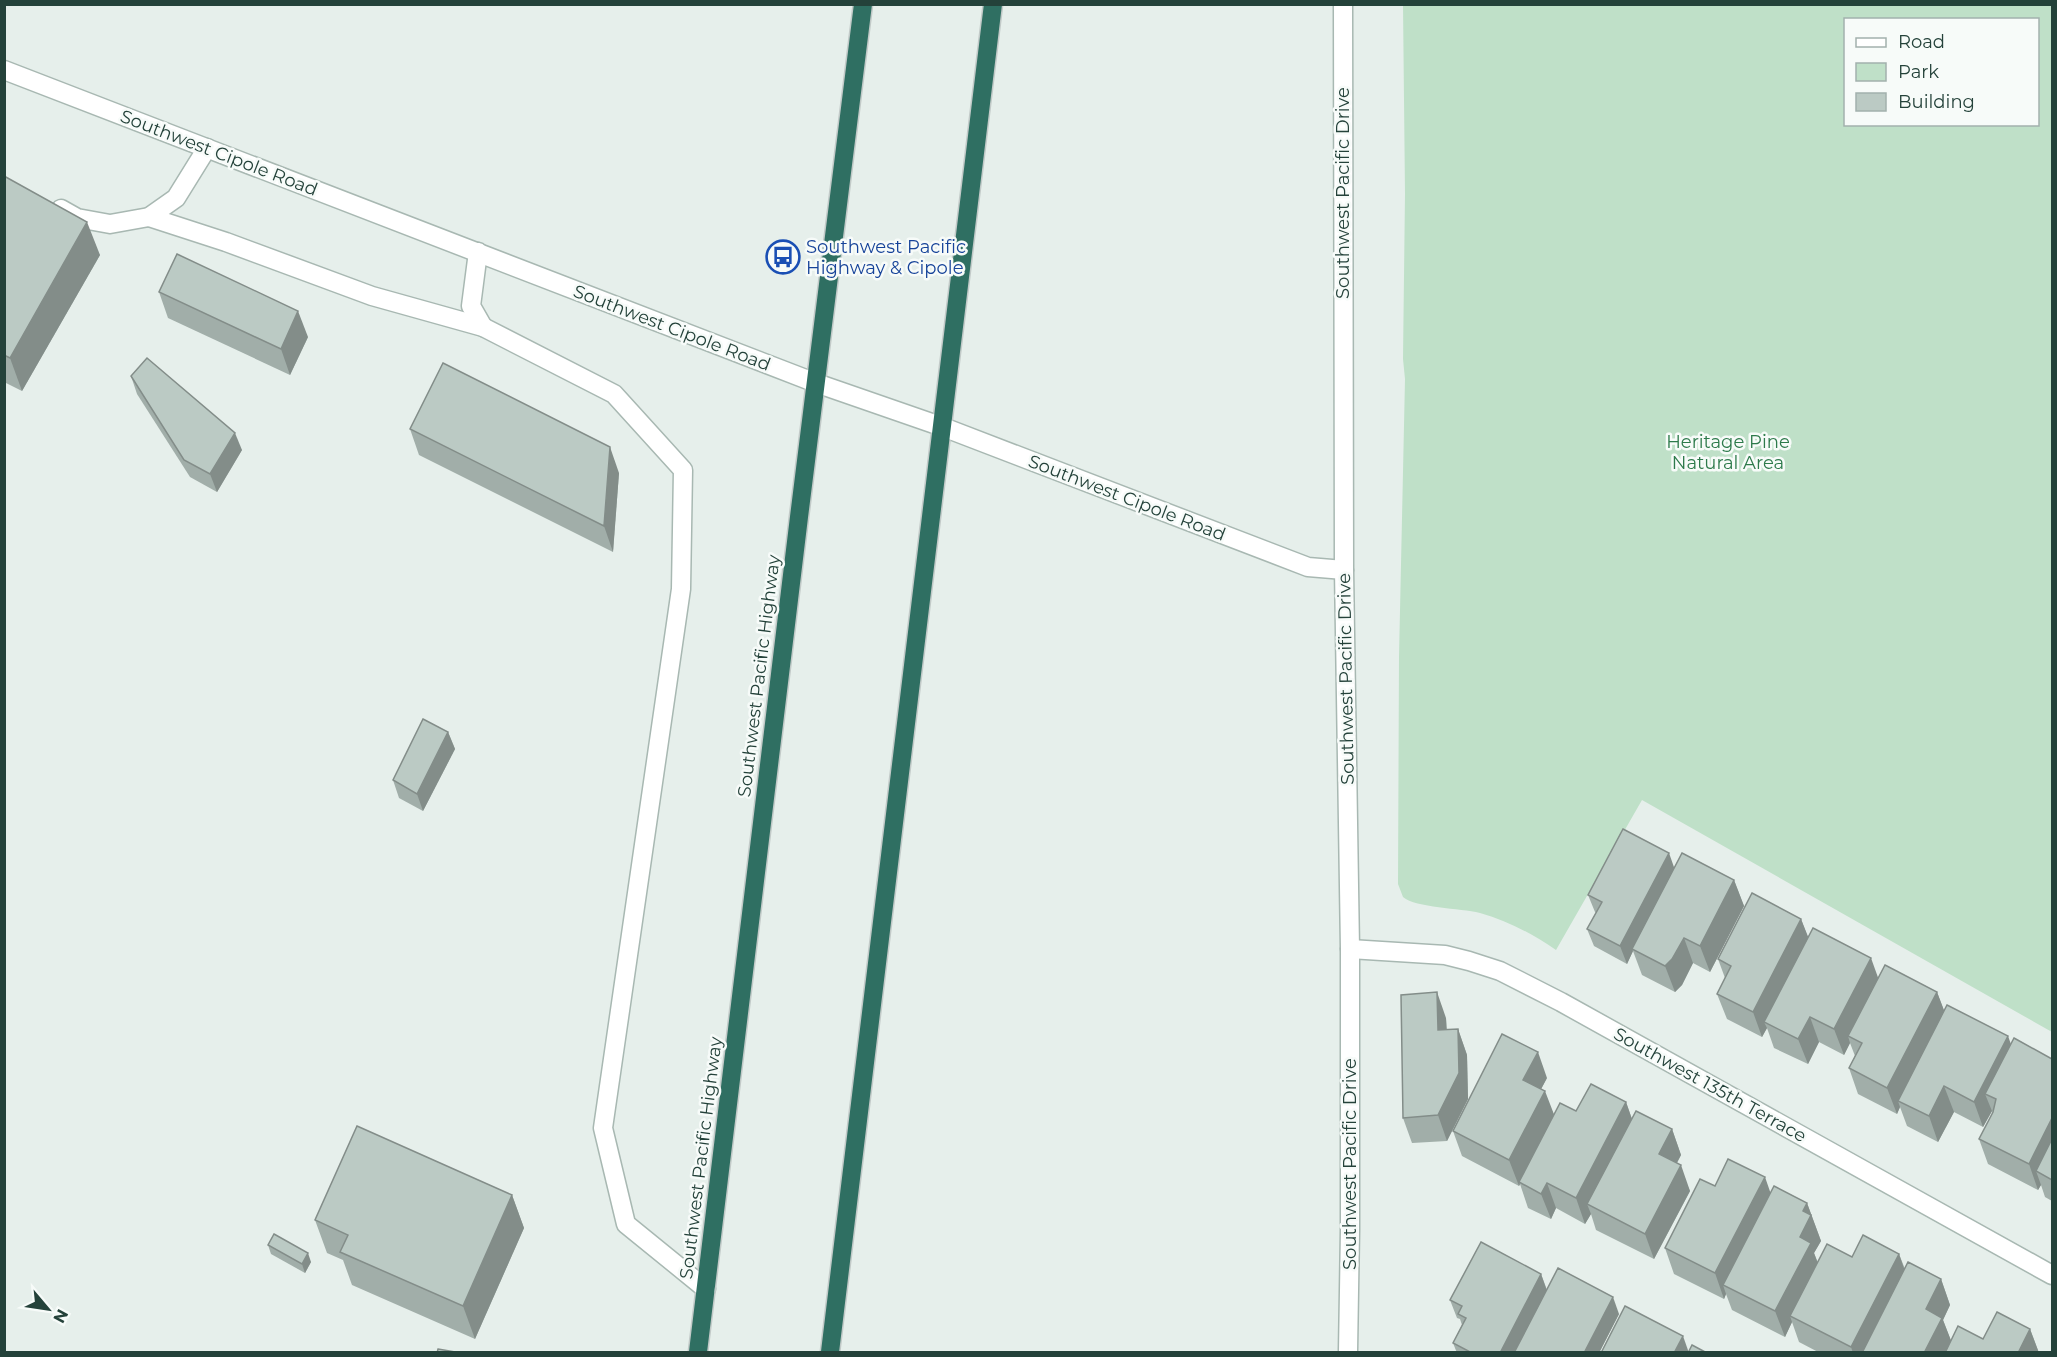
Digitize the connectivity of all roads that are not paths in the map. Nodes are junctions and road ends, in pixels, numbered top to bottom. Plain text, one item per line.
1 (863, 4) edge
2 (993, 4) edge
3 (1343, 4) edge
4 (4, 70) edge
5 (207, 148) junction
6 (46, 200) edge
7 (149, 216) junction
8 (478, 252) junction
9 (483, 327) junction
10 (816, 383) junction
11 (943, 428) junction
12 (1344, 570) junction
13 (1350, 949) junction
14 (2052, 1275) edge
15 (706, 1289) junction
16 (698, 1353) edge
17 (830, 1353) edge
18 (1348, 1353) edge

1 - 10 highway, Southwest Pacific Highway
2 - 11 highway
3 - 12 street, Southwest Pacific Drive
4 - 5 street, Southwest Cipole Road
5 - 7 street
5 - 8 street, Southwest Cipole Road
6 - 7 street
7 - 9 street
8 - 9 street
8 - 10 street, Southwest Cipole Road
9 - 15 street
10 - 11 street, Southwest Cipole Road
10 - 15 highway, Southwest Pacific Highway
11 - 12 street, Southwest Cipole Road
11 - 17 highway
12 - 13 street, Southwest Pacific Drive
13 - 14 street, Southwest 135th Terrace
13 - 18 street, Southwest Pacific Drive
15 - 16 highway, Southwest Pacific Highway

